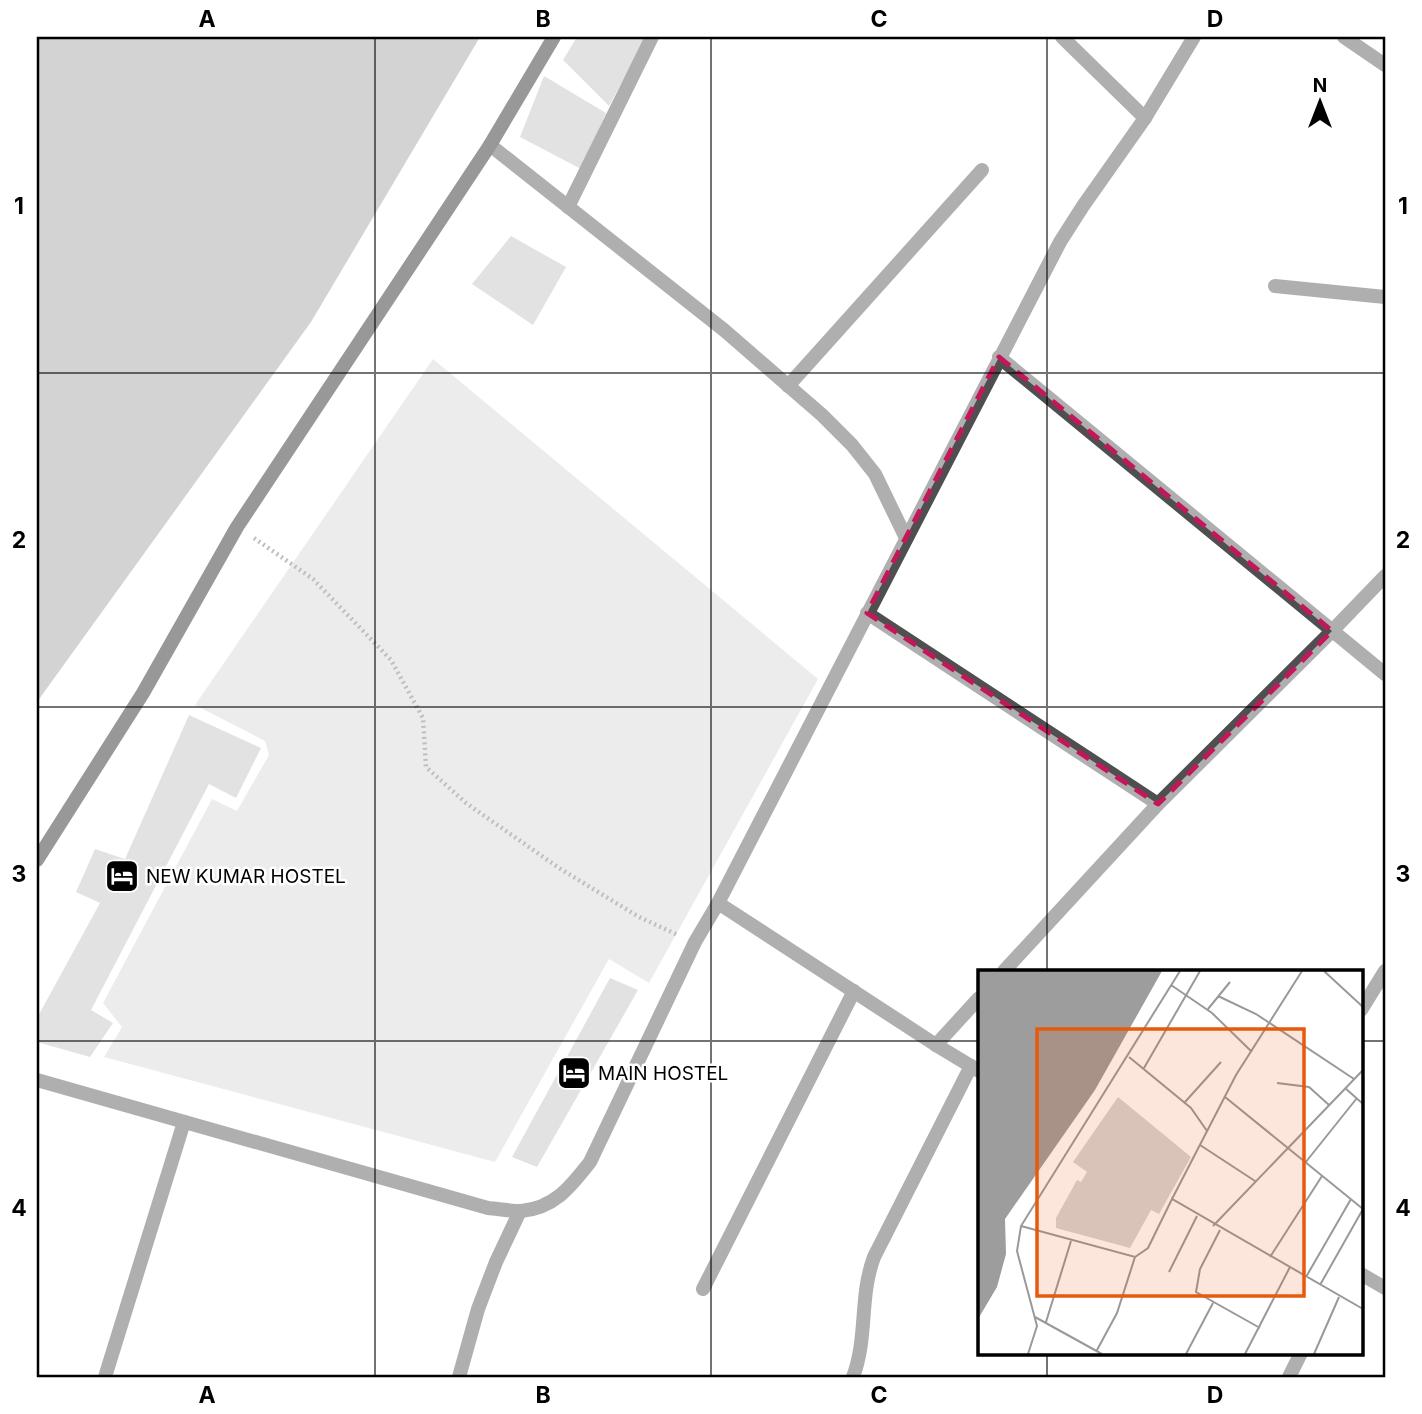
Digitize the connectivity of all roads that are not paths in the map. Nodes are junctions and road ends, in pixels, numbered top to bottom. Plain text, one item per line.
1 (554, 37) edge
2 (652, 37) edge
3 (1062, 37) edge
4 (1194, 37) edge
5 (1344, 37) edge
6 (1385, 65) edge
7 (1145, 118) junction
8 (490, 145) junction
9 (982, 170) dead end
10 (568, 207) junction
11 (1275, 286) dead end
12 (1385, 297) edge
13 (999, 357) junction
14 (788, 386) junction
15 (906, 538) junction
16 (1385, 576) edge
17 (867, 613) junction
18 (1332, 631) junction
19 (1385, 674) edge
20 (1157, 804) junction
21 (37, 860) edge
22 (718, 902) junction
23 (1005, 970) edge
24 (1385, 971) edge
25 (854, 991) junction
26 (978, 999) edge
27 (1362, 1008) edge
28 (936, 1045) junction
29 (975, 1069) edge
30 (37, 1080) edge
31 (184, 1122) junction
32 (520, 1211) junction
33 (1362, 1275) edge
34 (1385, 1288) edge
35 (703, 1289) dead end
36 (1300, 1354) edge
37 (105, 1377) edge
38 (459, 1377) edge
39 (853, 1377) edge
40 (1289, 1377) edge

1 - 8 street
2 - 10 street
3 - 7 street
4 - 7 street
5 - 6 street
7 - 13 street
8 - 10 street
8 - 21 street
9 - 14 street
10 - 14 street
11 - 12 street
13 - 15 street
13 - 18 street
14 - 15 street
15 - 17 street
16 - 18 street
17 - 20 street
17 - 22 street
18 - 19 street
18 - 20 street
20 - 23 street
22 - 25 street
22 - 32 street
24 - 27 street
25 - 28 street
25 - 35 street
26 - 28 street
28 - 29 street
29 - 39 street
30 - 31 street
31 - 32 street
31 - 37 street
32 - 38 street
33 - 34 street
36 - 40 street

